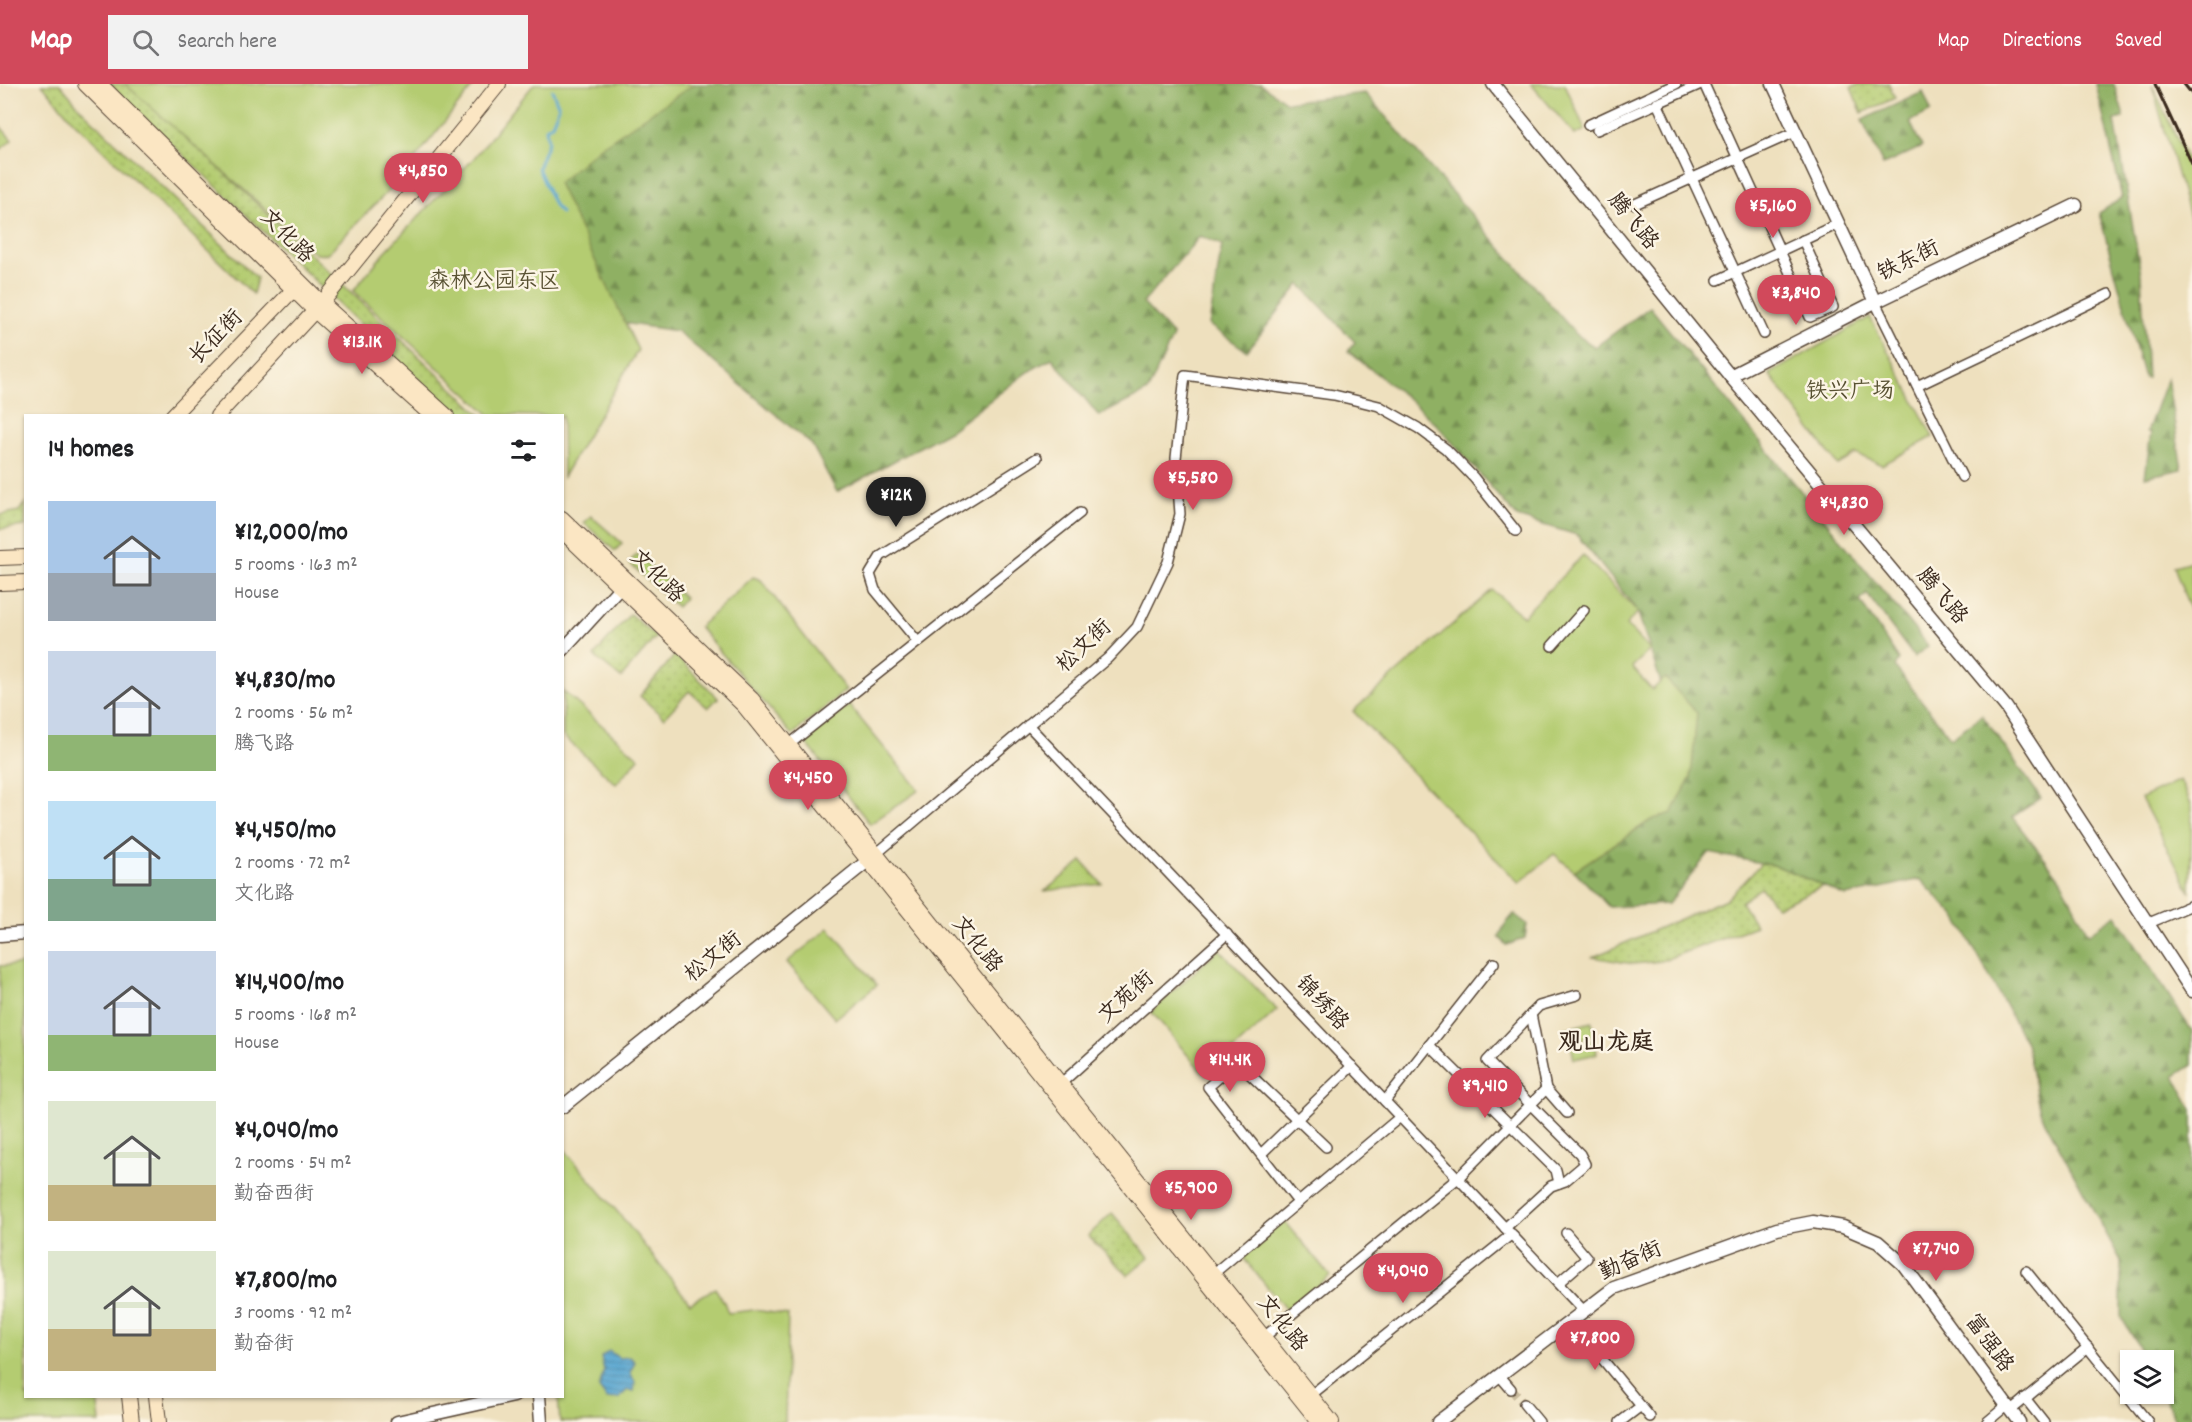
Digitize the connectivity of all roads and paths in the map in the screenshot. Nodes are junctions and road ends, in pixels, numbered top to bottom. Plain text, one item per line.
1 (85, 84) edge
2 (100, 84) edge
3 (499, 84) edge
4 (1492, 84) edge
5 (1676, 84) edge
6 (1702, 84) edge
7 (1773, 84) edge
8 (1658, 104) junction
9 (1588, 125) dead end
10 (1597, 130) dead end
11 (1795, 132) junction
12 (1738, 158) junction
13 (1692, 179) junction
14 (1635, 204) dead end
15 (2076, 205) dead end
16 (1838, 224) junction
17 (1803, 240) junction
18 (1780, 251) junction
19 (1736, 272) junction
20 (1718, 280) dead end
21 (293, 290) junction
22 (2109, 294) dead end
23 (1875, 302) junction
24 (318, 307) junction
25 (1764, 334) dead end
26 (1730, 376) junction
27 (1917, 386) junction
28 (174, 414) edge
29 (219, 414) edge
30 (430, 414) edge
31 (445, 414) edge
32 (1037, 458) dead end
33 (1962, 477) dead end
34 (1080, 513) dead end
35 (564, 520) edge
36 (1516, 531) dead end
37 (564, 533) edge
38 (24, 557) edge
39 (0, 558) edge
40 (24, 582) edge
41 (0, 584) edge
42 (624, 584) junction
43 (1584, 610) dead end
44 (918, 642) junction
45 (1552, 646) dead end
46 (564, 649) edge
47 (1028, 725) junction
48 (785, 748) junction
49 (872, 857) junction
50 (2192, 905) edge
51 (2149, 923) junction
52 (24, 933) edge
53 (1227, 934) junction
54 (0, 935) edge
55 (1494, 963) dead end
56 (2192, 991) edge
57 (1577, 995) dead end
58 (1531, 1014) junction
59 (1429, 1045) junction
60 (1352, 1066) junction
61 (1057, 1087) junction
62 (1546, 1089) junction
63 (1385, 1101) junction
64 (1530, 1103) junction
65 (564, 1105) edge
66 (1567, 1113) dead end
67 (1400, 1117) junction
68 (1296, 1120) junction
69 (1326, 1147) dead end
70 (1261, 1154) junction
71 (1458, 1178) junction
72 (1559, 1183) junction
73 (1298, 1202) junction
74 (1804, 1224) joint
75 (1508, 1231) junction
76 (1566, 1233) dead end
77 (2026, 1271) dead end
78 (1213, 1274) junction
79 (1558, 1283) junction
80 (1584, 1311) junction
81 (1571, 1321) junction
82 (1264, 1337) junction
83 (2088, 1347) junction
84 (1499, 1375) junction
85 (1511, 1389) tunnel mouth
86 (1311, 1395) junction
87 (129, 1398) edge
88 (156, 1398) edge
89 (505, 1398) edge
90 (539, 1398) edge
91 (2025, 1398) junction
92 (1524, 1404) tunnel mouth
93 (1641, 1406) junction
94 (2008, 1408) junction
95 (1650, 1417) dead end
96 (132, 1422) edge
97 (159, 1422) edge
98 (397, 1422) edge
99 (541, 1422) edge
100 (1319, 1422) edge
101 (1332, 1422) edge
102 (1438, 1422) edge
103 (1539, 1422) edge
104 (1620, 1422) edge
105 (1987, 1422) edge
106 (2019, 1422) edge
107 (2044, 1422) edge
108 (2148, 1422) edge

1 - 21 main road, 文化路
2 - 24 main road, 文化路
3 - 24 main road
4 - 26 street, 腾飞路
5 - 9 street
6 - 8 street
6 - 12 street
7 - 11 street
8 - 10 street
8 - 13 street
11 - 12 street
11 - 16 street
12 - 13 street
12 - 18 street
13 - 14 street
13 - 19 street
15 - 23 street, 铁东街
16 - 17 street
16 - 23 street
17 - 18 street
17 - 18 street
18 - 19 street
19 - 20 street
19 - 25 street
21 - 24 main road, 文化路
21 - 28 main road, 长征街
22 - 27 street
23 - 26 street, 铁东街
23 - 27 street
24 - 29 main road
24 - 30 main road, 文化路
24 - 31 main road, 文化路
26 - 51 street, 腾飞路
27 - 33 street
32 - 44 street
34 - 44 street
35 - 42 main road, 文化路
36 - 47 street, 松文街
37 - 42 main road, 文化路
38 - 39 main road
40 - 41 main road
42 - 46 street
42 - 48 main road, 文化路
43 - 45 street
44 - 48 street
47 - 49 street, 松文街
47 - 53 street, 锦绣路
48 - 49 main road, 文化路
49 - 61 main road, 文化路
49 - 65 street, 松文街
50 - 51 street
51 - 56 street, 腾飞路
52 - 54 street
53 - 60 street, 锦绣路
53 - 61 street, 文苑街
55 - 59 street
57 - 58 street
58 - 62 street
58 - 64 street
59 - 63 street
59 - 72 street
60 - 63 street, 锦绣路
60 - 68 street
61 - 78 main road, 文化路
61 - 100 main road, 文化路
62 - 64 street
62 - 66 street
63 - 67 street, 锦绣路
64 - 71 street
64 - 72 street
67 - 71 street, 锦绣路
67 - 73 street
68 - 69 street
68 - 70 street
68 - 70 street
70 - 73 street
71 - 75 street, 锦绣路
71 - 82 street
72 - 75 street
73 - 78 street
74 - 80 street, 勤奋街
74 - 94 street, 富强路
75 - 79 street, 锦绣路
75 - 86 street
76 - 79 street
77 - 83 street
78 - 82 main road, 文化路
79 - 80 street, 锦绣路
80 - 81 street, 勤奋街
81 - 84 street, 勤奋街
81 - 93 street
82 - 86 main road, 文化路
83 - 91 street
83 - 108 street
84 - 85 street
84 - 102 street, 勤奋街
86 - 101 main road, 文化路
87 - 96 main road
88 - 97 main road
89 - 98 street
90 - 99 street
91 - 94 street
91 - 107 street
92 - 103 street
93 - 95 street
93 - 104 street
94 - 105 street
94 - 106 street, 富强路

